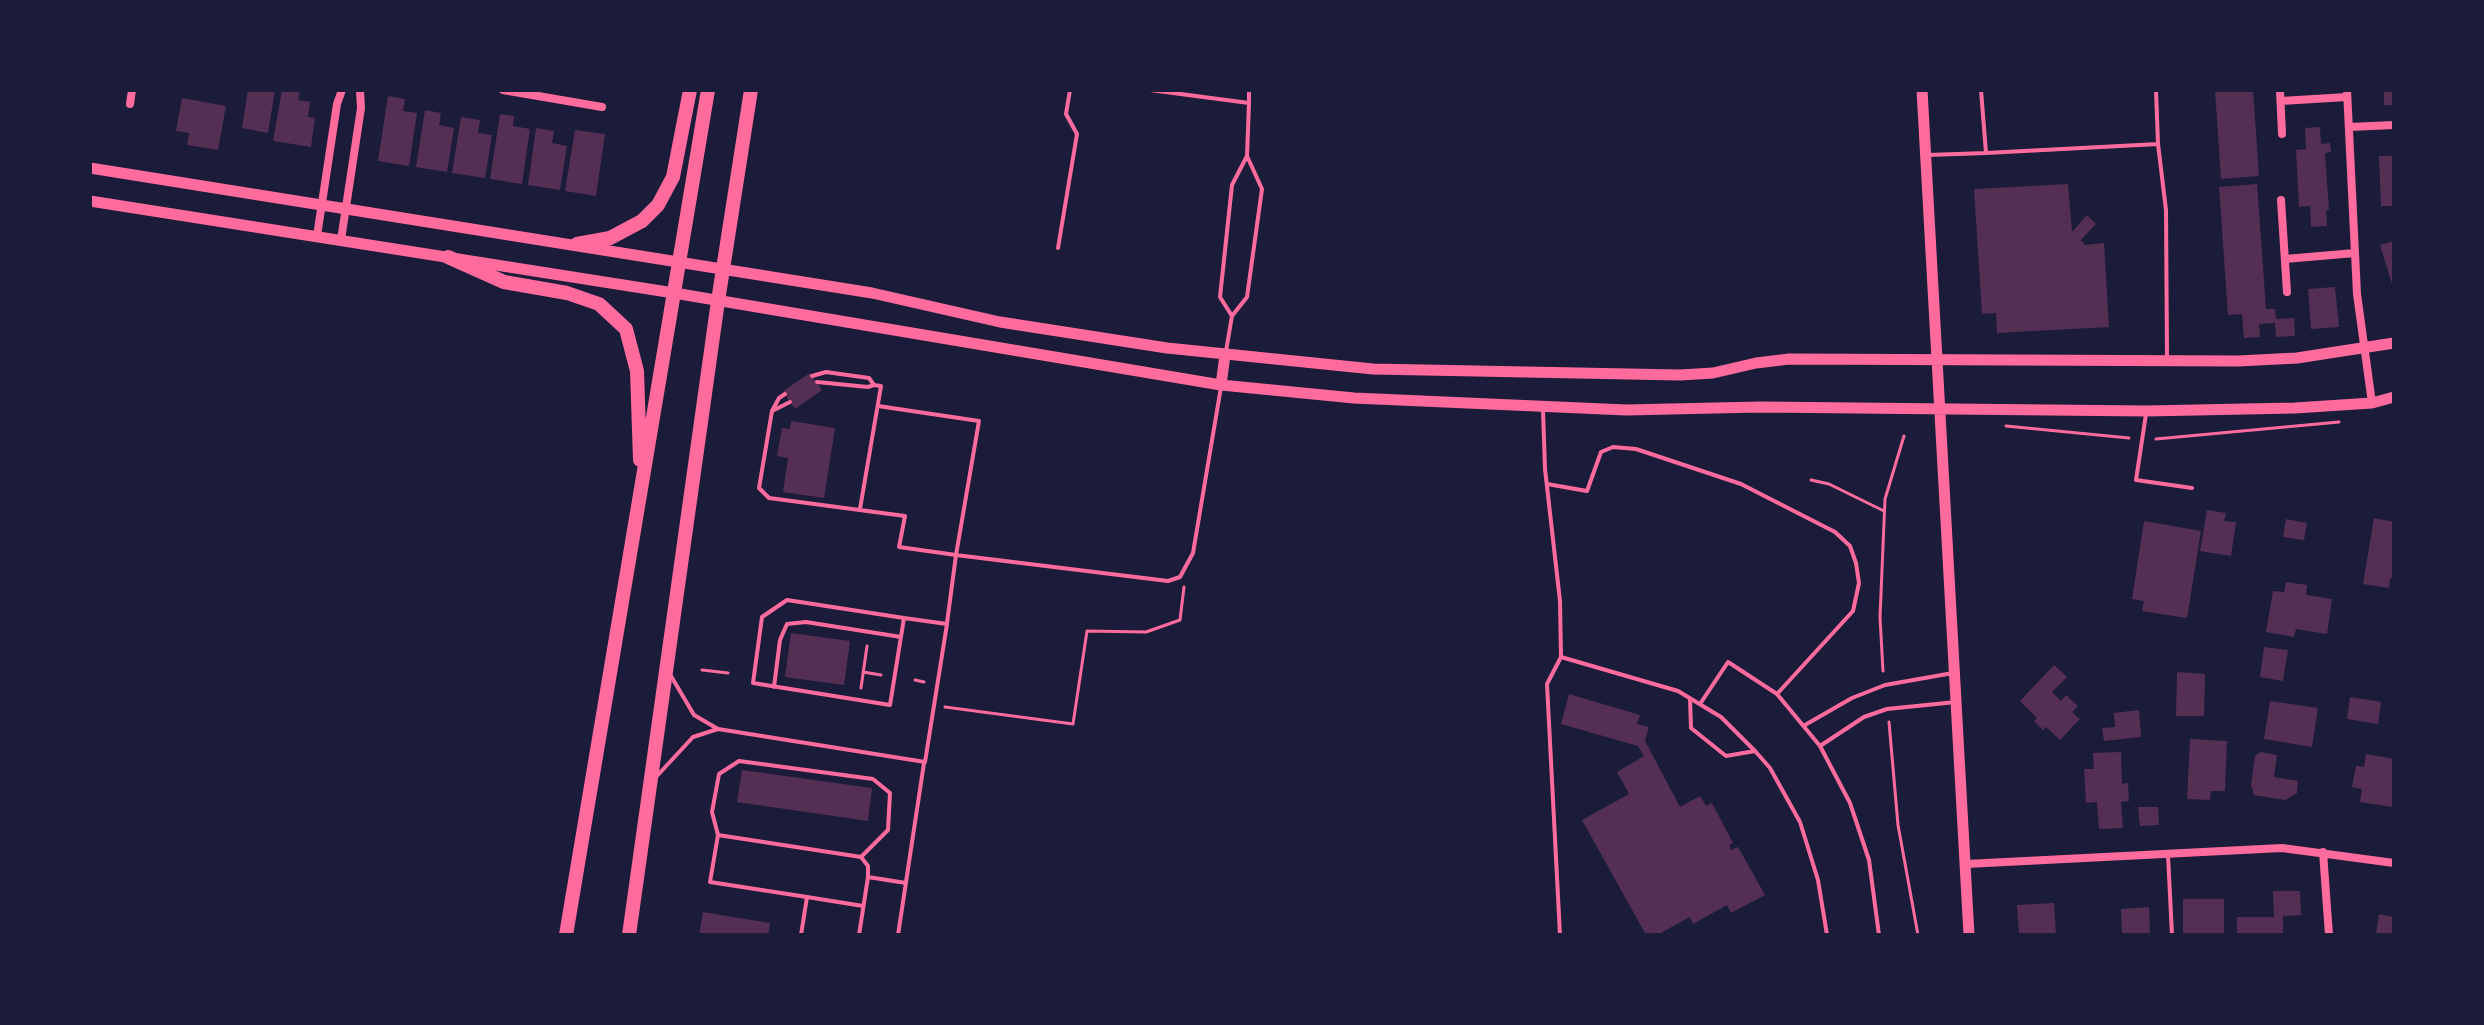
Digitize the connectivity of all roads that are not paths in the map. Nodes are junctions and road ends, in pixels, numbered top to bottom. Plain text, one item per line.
1 (132, 90) edge
2 (342, 90) edge
3 (360, 90) edge
4 (503, 90) edge
5 (690, 90) edge
6 (708, 90) edge
7 (751, 90) edge
8 (1070, 90) edge
9 (1150, 90) edge
10 (1249, 90) edge
11 (1922, 90) edge
12 (1981, 90) edge
13 (2156, 90) edge
14 (2280, 90) edge
15 (2347, 93) edge
16 (552, 94) edge
17 (2281, 101) junction
18 (1249, 103) junction
19 (130, 104) dead end
20 (602, 107) dead end
21 (2394, 125) edge
22 (2349, 127) junction
23 (2282, 134) dead end
24 (2158, 144) junction
25 (1986, 153) junction
26 (1926, 155) junction
27 (1247, 156) junction
28 (90, 168) edge
29 (2281, 200) dead end
30 (90, 201) edge
31 (322, 205) junction
32 (345, 209) junction
33 (317, 236) junction
34 (341, 240) junction
35 (577, 244) junction
36 (1058, 248) dead end
37 (2355, 253) junction
38 (448, 257) junction
39 (2285, 259) junction
40 (679, 262) junction
41 (723, 269) junction
42 (2287, 292) dead end
43 (674, 293) junction
44 (718, 301) junction
45 (1232, 316) junction
46 (2394, 343) edge
47 (2365, 348) junction
48 (1225, 355) junction
49 (1938, 359) junction
50 (2167, 360) junction
51 (812, 376) dead end
52 (817, 382) dead end
53 (874, 385) junction
54 (1221, 385) junction
55 (785, 394) dead end
56 (2394, 397) edge
57 (790, 402) dead end
58 (2372, 403) junction
59 (1543, 405) junction
60 (878, 406) junction
61 (1938, 409) junction
62 (772, 411) junction
63 (2146, 411) junction
64 (1547, 484) junction
65 (2192, 488) dead end
66 (641, 490) junction
67 (860, 509) junction
68 (956, 555) junction
69 (904, 618) junction
70 (947, 624) junction
71 (901, 637) junction
72 (1561, 657) junction
73 (666, 667) junction
74 (1956, 673) junction
75 (774, 687) junction
76 (1777, 694) junction
77 (1690, 698) junction
78 (1957, 701) junction
79 (1700, 704) junction
80 (1804, 726) junction
81 (718, 729) junction
82 (1820, 746) junction
83 (1755, 751) junction
84 (925, 762) junction
85 (650, 786) junction
86 (718, 835) junction
87 (2323, 852) junction
88 (2168, 853) junction
89 (861, 857) junction
90 (2394, 863) edge
91 (1966, 864) junction
92 (868, 877) junction
93 (906, 883) junction
94 (807, 897) junction
95 (863, 906) junction
96 (566, 935) edge
97 (629, 935) edge
98 (801, 935) edge
99 (859, 935) edge
100 (898, 935) edge
101 (1560, 935) edge
102 (1827, 935) edge
103 (1879, 935) edge
104 (1969, 935) edge
105 (2172, 935) edge
106 (2329, 935) edge

1 - 19 street
2 - 31 street
3 - 32 street
4 - 16 street
5 - 35 main road
6 - 40 main road
7 - 41 main road
8 - 36 lane
9 - 18 lane
10 - 18 lane
11 - 26 street
12 - 25 lane
13 - 24 lane
14 - 17 street
15 - 17 street
15 - 22 street
16 - 20 street
17 - 23 street
18 - 27 lane
21 - 22 street
22 - 37 street
24 - 25 lane
24 - 50 lane
25 - 26 lane
26 - 49 street
27 - 45 lane
27 - 45 lane
28 - 31 street
29 - 39 street
30 - 33 street
31 - 32 street
31 - 33 street
32 - 34 street
32 - 35 street
33 - 34 street
34 - 38 street
35 - 40 street
37 - 39 street
37 - 47 street
38 - 43 street
38 - 66 main road
39 - 42 street
40 - 41 street
40 - 43 main road
41 - 44 main road
41 - 48 street
43 - 44 street
43 - 66 main road
44 - 54 street
44 - 73 main road
45 - 48 lane
46 - 47 street
47 - 50 street
47 - 58 street
48 - 49 street
48 - 54 street
49 - 50 street
49 - 61 street
51 - 53 lane
52 - 53 lane
53 - 60 lane
54 - 59 street
54 - 68 lane
55 - 62 lane
56 - 58 street
57 - 62 lane
58 - 63 street
59 - 61 street
59 - 64 lane
60 - 67 lane
60 - 68 lane
61 - 63 street
61 - 74 street
62 - 67 lane
63 - 65 lane
64 - 72 lane
64 - 76 lane
66 - 96 main road
67 - 68 lane
68 - 70 lane
69 - 70 lane
69 - 71 lane
69 - 75 lane
70 - 84 lane
71 - 75 lane
71 - 75 lane
72 - 77 lane
72 - 101 lane
73 - 81 lane
73 - 85 main road
74 - 78 street
74 - 80 lane
76 - 79 lane
76 - 80 lane
77 - 79 lane
77 - 83 lane
78 - 82 lane
78 - 91 street
79 - 83 lane
80 - 82 lane
81 - 84 lane
81 - 85 lane
82 - 103 lane
83 - 102 lane
84 - 93 lane
85 - 97 main road
86 - 89 lane
86 - 89 lane
86 - 94 lane
87 - 88 street
87 - 90 street
87 - 106 street
88 - 91 street
88 - 105 lane
89 - 92 lane
91 - 104 street
92 - 93 lane
92 - 95 lane
93 - 100 lane
94 - 95 lane
94 - 98 lane
95 - 99 lane

